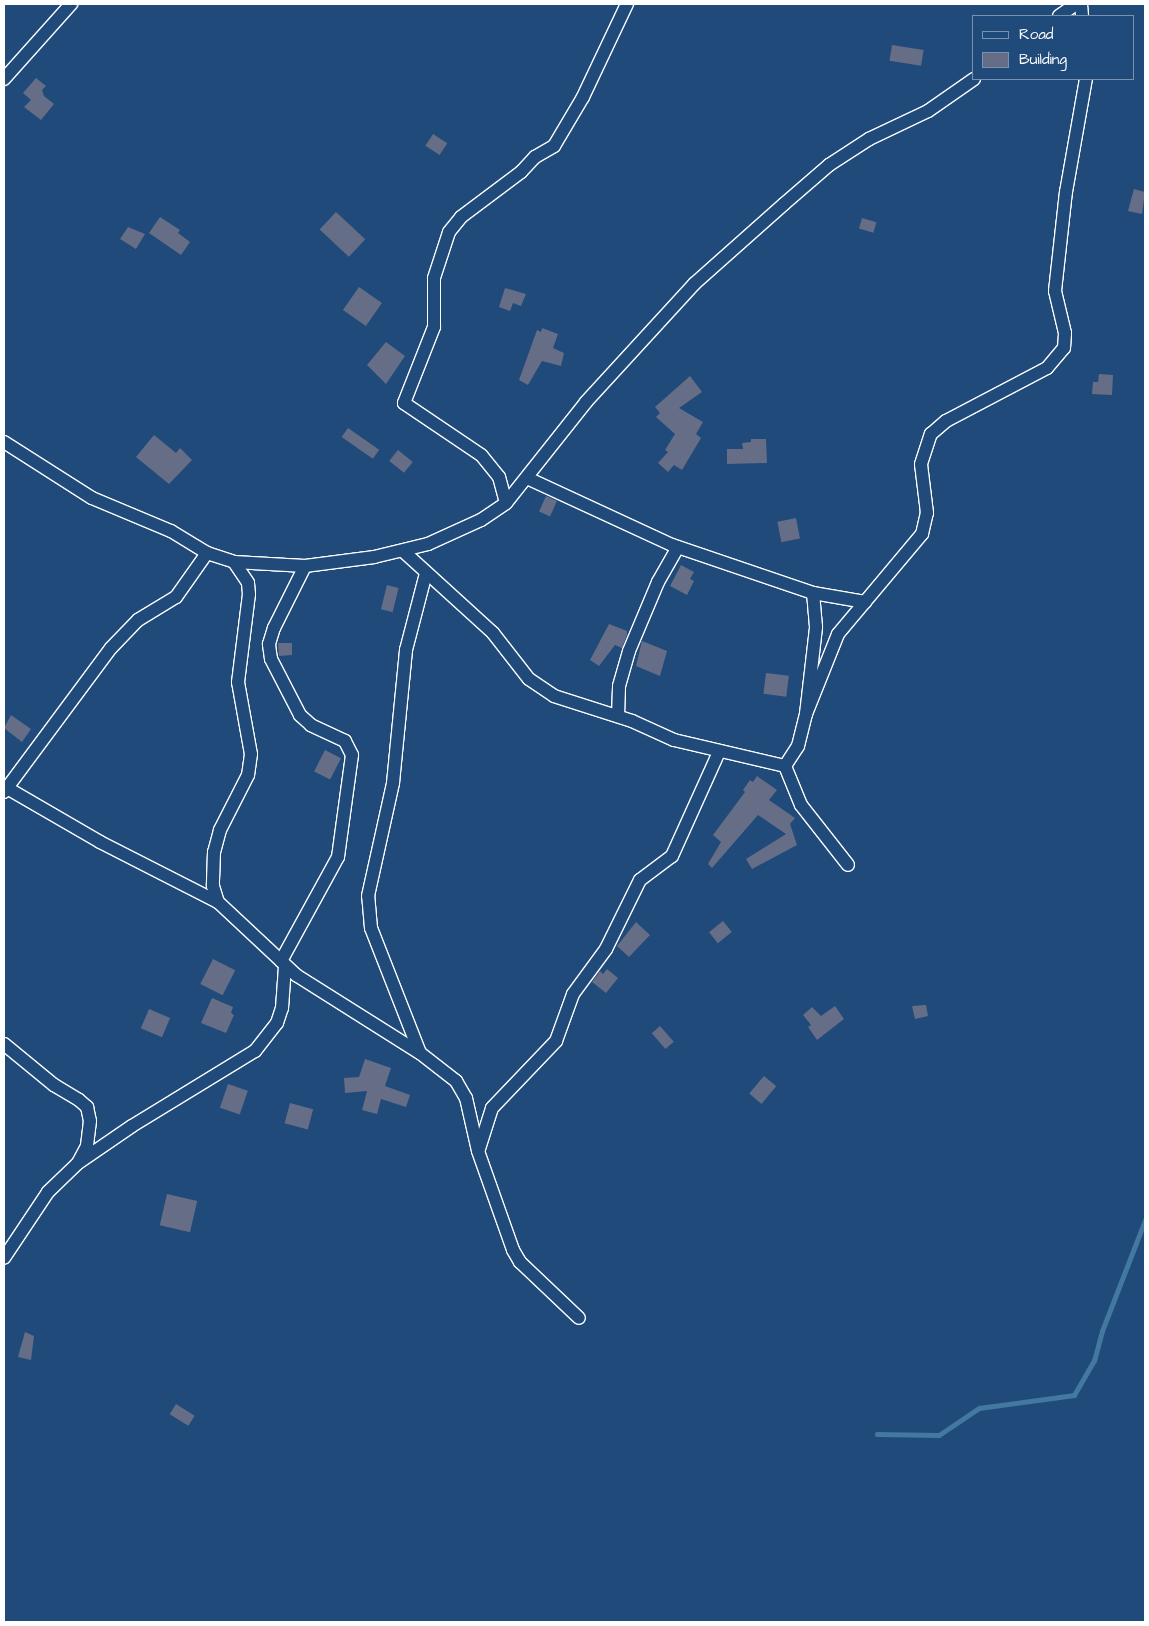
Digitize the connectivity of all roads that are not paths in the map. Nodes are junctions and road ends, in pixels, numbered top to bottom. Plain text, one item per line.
1 (71, 4) edge
2 (627, 4) edge
3 (1076, 4) edge
4 (1060, 15) edge
5 (4, 80) edge
6 (973, 80) edge
7 (1086, 80) edge
8 (4, 442) edge
9 (527, 478) junction
10 (506, 503) junction
11 (678, 547) junction
12 (403, 551) junction
13 (207, 553) junction
14 (234, 562) junction
15 (305, 566) junction
16 (426, 573) junction
17 (813, 593) junction
18 (865, 602) junction
19 (806, 714) junction
20 (618, 716) junction
21 (719, 752) junction
22 (785, 766) junction
23 (6, 790) edge
24 (848, 865) dead end
25 (218, 902) junction
26 (283, 964) junction
27 (4, 1044) edge
28 (420, 1053) junction
29 (478, 1151) junction
30 (78, 1163) junction
31 (4, 1258) edge
32 (578, 1318) dead end

1 - 5 street
2 - 10 street
3 - 4 street
6 - 9 street
7 - 18 street
8 - 13 street
9 - 10 street
9 - 11 street
10 - 12 street
11 - 17 street
11 - 20 street
12 - 15 street
12 - 16 street
13 - 14 street
13 - 23 street
14 - 15 street
14 - 25 street
15 - 26 street
16 - 20 street
16 - 28 street
17 - 18 street
17 - 19 street
18 - 19 street
19 - 22 street
20 - 21 street
21 - 22 street
21 - 29 street
22 - 24 street
23 - 25 street
25 - 26 street
26 - 28 street
26 - 30 street
27 - 30 street
28 - 29 street
29 - 32 street
30 - 31 street

